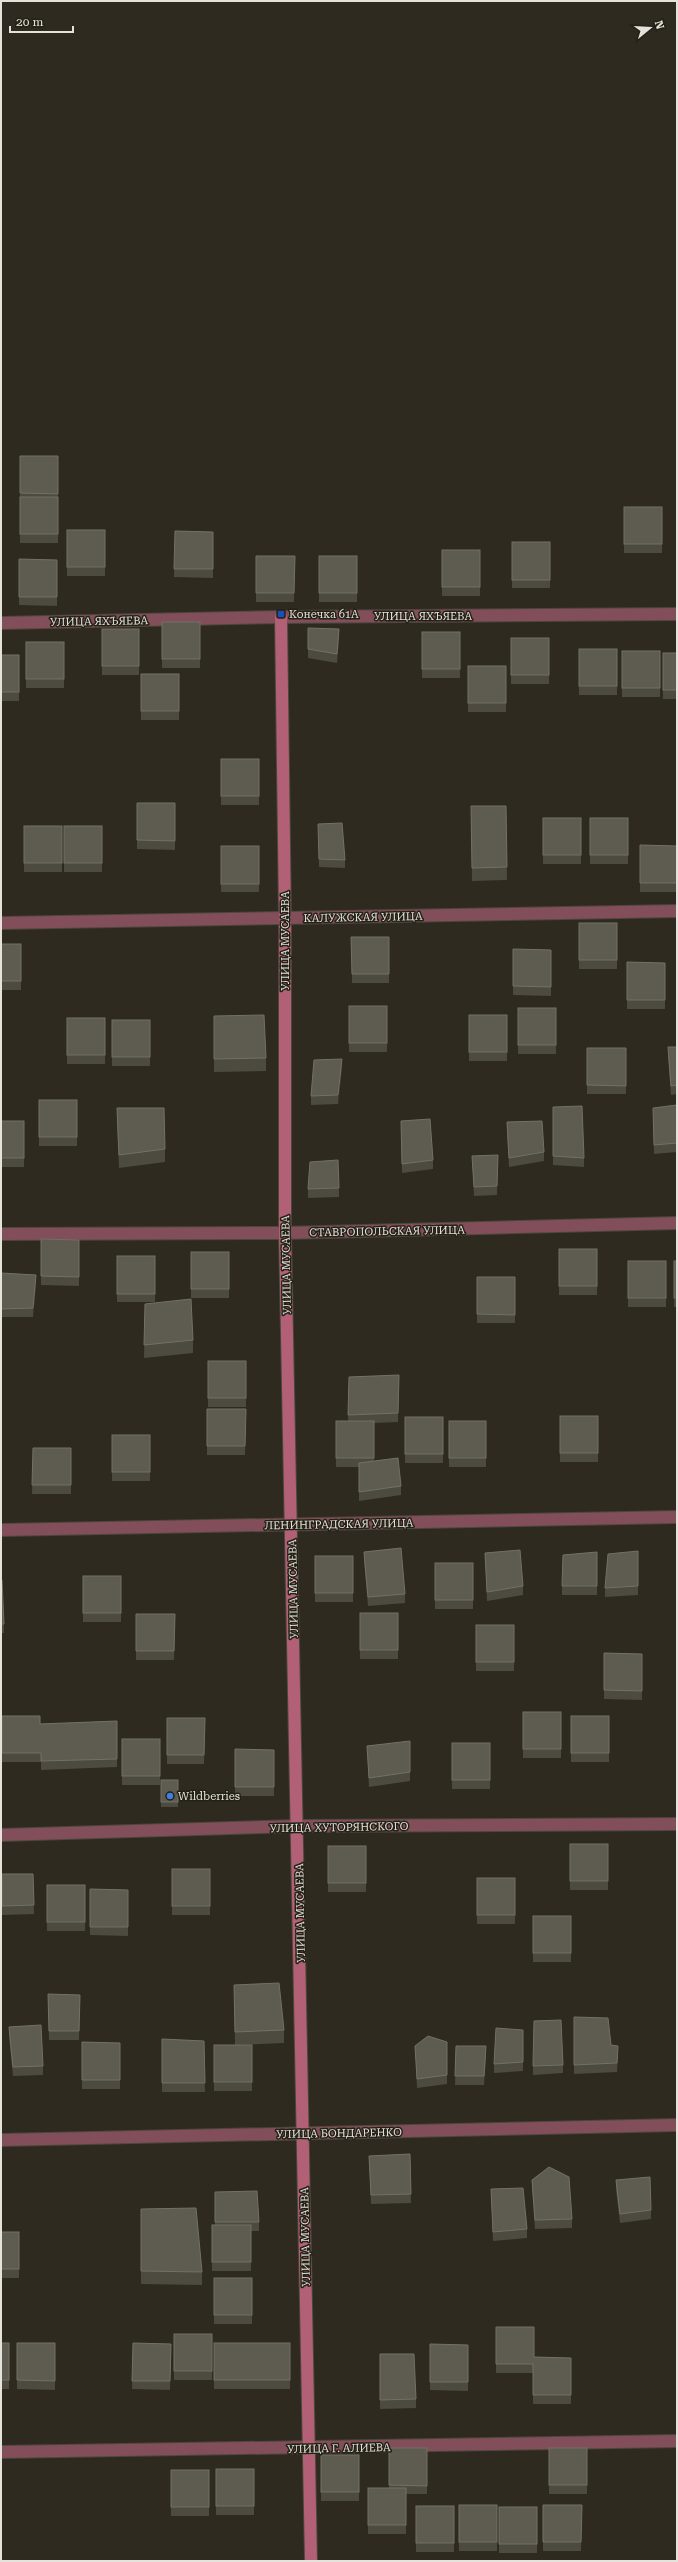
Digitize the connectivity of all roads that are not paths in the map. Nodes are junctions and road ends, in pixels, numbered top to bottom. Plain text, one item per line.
1 (677, 614) edge
2 (280, 617) junction
3 (1, 623) edge
4 (677, 911) edge
5 (285, 918) junction
6 (1, 924) edge
7 (677, 1223) edge
8 (285, 1233) junction
9 (1, 1234) edge
10 (677, 1517) edge
11 (291, 1525) junction
12 (1, 1530) edge
13 (677, 1824) edge
14 (298, 1826) junction
15 (1, 1835) edge
16 (677, 2125) edge
17 (304, 2134) junction
18 (1, 2140) edge
19 (677, 2441) edge
20 (308, 2448) junction
21 (1, 2452) edge
22 (311, 2561) edge

1 - 2 street, УЛИЦА ЯХЪЯЕВА
2 - 3 street, УЛИЦА ЯХЪЯЕВА
2 - 5 street, УЛИЦА МУСАЕВА
4 - 5 street, КАЛУЖСКАЯ УЛИЦА
5 - 6 street, КАЛУЖСКАЯ УЛИЦА
5 - 8 street, УЛИЦА МУСАЕВА
7 - 8 street, СТАВРОПОЛЬСКАЯ УЛИЦА
8 - 9 street, СТАВРОПОЛЬСКАЯ УЛИЦА
8 - 11 street, УЛИЦА МУСАЕВА
10 - 11 street, ЛЕНИНГРАДСКАЯ УЛИЦА
11 - 12 street, ЛЕНИНГРАДСКАЯ УЛИЦА
11 - 14 street, УЛИЦА МУСАЕВА
13 - 14 street, УЛИЦА ХУТОРЯНСКОГО
14 - 15 street, УЛИЦА ХУТОРЯНСКОГО
14 - 17 street, УЛИЦА МУСАЕВА
16 - 17 street, УЛИЦА БОНДАРЕНКО
17 - 18 street, УЛИЦА БОНДАРЕНКО
17 - 20 street, УЛИЦА МУСАЕВА
19 - 20 street, УЛИЦА Г. АЛИЕВА
20 - 21 street, УЛИЦА Г. АЛИЕВА
20 - 22 street, УЛИЦА МУСАЕВА

